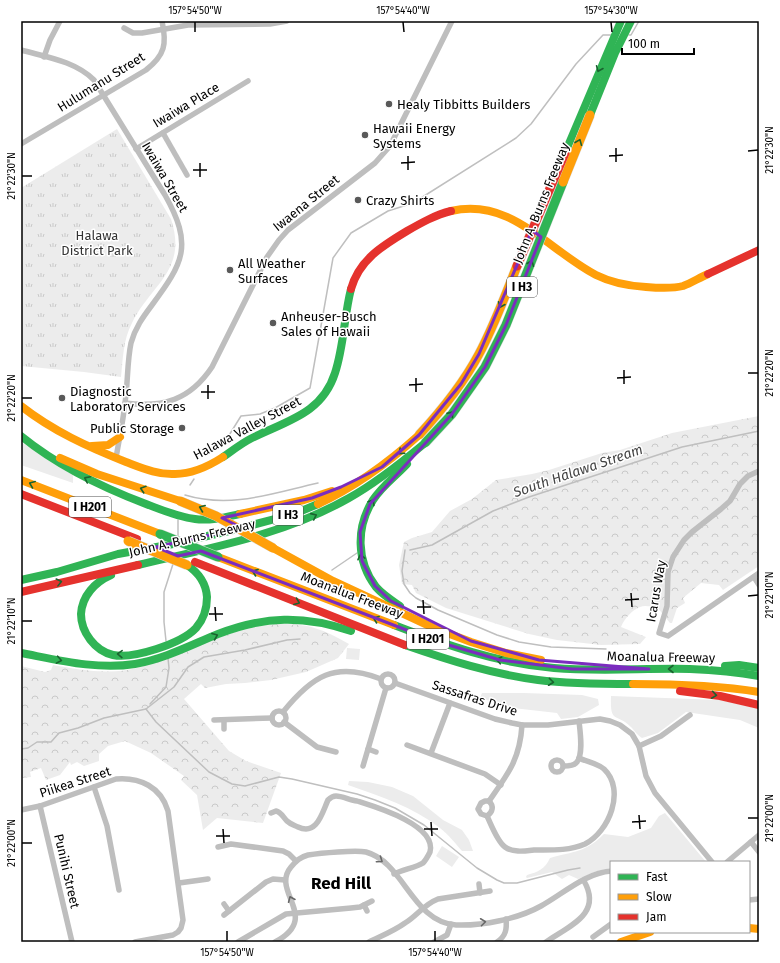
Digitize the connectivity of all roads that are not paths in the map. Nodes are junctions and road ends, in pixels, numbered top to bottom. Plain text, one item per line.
1 (60, 21) edge
2 (162, 21) edge
3 (287, 21) edge
4 (452, 21) edge
5 (621, 21) edge
6 (631, 21) edge
7 (124, 28) dead end
8 (164, 29) junction
9 (21, 50) edge
10 (44, 57) junction
11 (248, 81) dead end
12 (103, 94) junction
13 (163, 132) junction
14 (21, 144) edge
15 (136, 148) junction
16 (187, 175) dead end
17 (759, 250) edge
18 (125, 403) junction
19 (21, 406) edge
20 (21, 431) edge
21 (21, 436) edge
22 (120, 437) junction
23 (422, 439) junction
24 (89, 446) junction
25 (116, 458) junction
26 (382, 467) junction
27 (759, 471) edge
28 (21, 480) edge
29 (21, 495) edge
30 (118, 554) junction
31 (162, 559) junction
32 (191, 564) junction
33 (759, 573) edge
34 (21, 574) edge
35 (754, 576) junction
36 (21, 580) edge
37 (759, 585) edge
38 (21, 592) edge
39 (21, 653) edge
40 (506, 653) junction
41 (444, 658) junction
42 (759, 668) edge
43 (649, 669) junction
44 (693, 669) junction
45 (759, 676) edge
46 (381, 679) junction
47 (395, 683) junction
48 (592, 684) junction
49 (386, 688) junction
50 (759, 692) edge
51 (450, 703) junction
52 (759, 705) edge
53 (283, 712) junction
54 (690, 715) dead end
55 (272, 718) junction
56 (214, 720) dead end
57 (224, 720) junction
58 (579, 721) junction
59 (284, 722) junction
60 (522, 725) junction
61 (224, 729) dead end
62 (407, 745) dead end
63 (639, 746) junction
64 (368, 749) junction
65 (336, 752) dead end
66 (376, 752) dead end
67 (431, 754) junction
68 (579, 758) junction
69 (363, 766) dead end
70 (564, 766) dead end
71 (501, 785) junction
72 (94, 787) junction
73 (489, 801) junction
74 (40, 806) junction
75 (21, 810) edge
76 (271, 813) dead end
77 (487, 816) junction
78 (759, 835) edge
79 (750, 842) junction
80 (218, 847) dead end
81 (759, 852) edge
82 (296, 861) junction
83 (711, 861) edge
84 (728, 861) edge
85 (610, 871) edge
86 (394, 874) junction
87 (208, 879) dead end
88 (285, 880) junction
89 (584, 880) junction
90 (179, 883) junction
91 (479, 884) dead end
92 (119, 890) dead end
93 (490, 891) dead end
94 (480, 893) junction
95 (372, 901) dead end
96 (224, 904) dead end
97 (364, 905) junction
98 (422, 908) junction
99 (367, 911) dead end
100 (295, 913) junction
101 (506, 919) junction
102 (450, 924) junction
103 (610, 925) edge
104 (647, 933) edge
105 (593, 937) dead end
106 (240, 941) edge
107 (72, 942) edge
108 (135, 942) edge
109 (275, 942) edge
110 (369, 942) edge
111 (434, 942) edge
112 (497, 942) edge
113 (546, 942) edge
114 (621, 942) edge

1 - 10 street
2 - 8 street, Hulumanu Street
3 - 8 street
4 - 18 street, Iwaena Street
5 -> 23 main road, John A. Burns Freeway / I H3, bridge
23 -> 6 main road, John A. Burns Freeway / I H3, bridge
7 - 8 street
8 - 12 street, Hulumanu Street
9 - 10 street, Iwaiwa Street
10 - 12 street, Iwaiwa Street
11 - 13 street, Iwaiwa Place
12 - 14 street, Hulumanu Street
12 - 15 street, Iwaiwa Street
13 - 15 street, Iwaiwa Place
13 - 16 street
15 - 18 street, Iwaiwa Street
17 - 25 main road, Halawa Valley Street
18 - 22 street, Iwaiwa Street
19 - 24 main road, Halawa Valley Street
40 -> 20 main road, bridge
26 -> 21 main road
22 - 24 main road
22 - 25 street, Iwaiwa Street
23 -> 26 main road, John A. Burns Freeway / I H3
31 -> 23 main road, John A. Burns Freeway / I H3
40 -> 23 main road
24 - 25 main road, Halawa Valley Street
26 - 30 main road, John A. Burns Freeway / I H3, bridge
27 - 35 street, Icarus Way
43 -> 28 main road, Moanalua Freeway / I H201, bridge
29 - 32 main road, Moanalua Freeway / I H201
30 - 34 main road
30 - 36 main road, John A. Burns Freeway / I H3
32 -> 31 main road
38 -> 31 main road, John A. Burns Freeway / I H3
32 -> 41 main road, Moanalua Freeway / I H201
33 - 35 street, Icarus Way
35 - 37 street
39 -> 41 main road
40 - 43 main road
41 -> 48 main road, Moanalua Freeway / I H201
42 - 44 main road
44 -> 43 main road, Moanalua Freeway / I H201
44 - 45 main road, Moanalua Freeway / I H201
46 - 47 street, Sassafras Drive
46 - 49 street
46 - 53 street, Sassafras Drive
47 - 49 street
47 - 51 street, Sassafras Drive
48 - 50 main road, Moanalua Freeway / I H201
48 -> 52 main road
49 - 64 street
51 - 60 street, Sassafras Drive
51 - 67 street
53 - 55 street, Sassafras Drive
53 - 59 street
54 - 63 street
55 - 57 street, Sassafras Drive
55 - 59 street, Sassafras Drive
56 - 57 street, Sassafras Drive
57 - 61 street
58 - 60 street, Sassafras Drive
58 - 63 street, Sassafras Drive
58 - 68 street
59 - 65 street, Sassafras Drive
60 - 71 street
62 - 67 street
63 - 83 street, Sassafras Drive
64 - 66 street
64 - 69 street
67 - 71 street
68 - 70 street
68 - 77 street
71 - 73 street
72 - 74 street, Piikea Street
72 - 90 street, Piikea Street
72 - 92 street
73 - 77 street
73 - 77 street
74 - 75 street, Piikea Street
74 - 107 street, Punihi Street
76 - 86 street
78 - 79 street
79 - 81 street
79 - 84 street
80 - 82 street
82 -> 86 street
82 - 88 street
85 - 89 street
86 - 98 street
87 - 90 street
88 - 96 street
100 -> 88 street
89 - 101 street
89 - 113 street
90 - 108 street, Piikea Street
91 - 94 street
93 - 94 street
94 - 98 street
95 - 97 street
97 - 99 street
97 - 100 street
98 - 102 street
98 - 110 street
100 - 106 street
100 - 109 street
102 -> 101 street
101 - 112 street
102 - 111 street
103 - 105 street
104 - 114 main road

